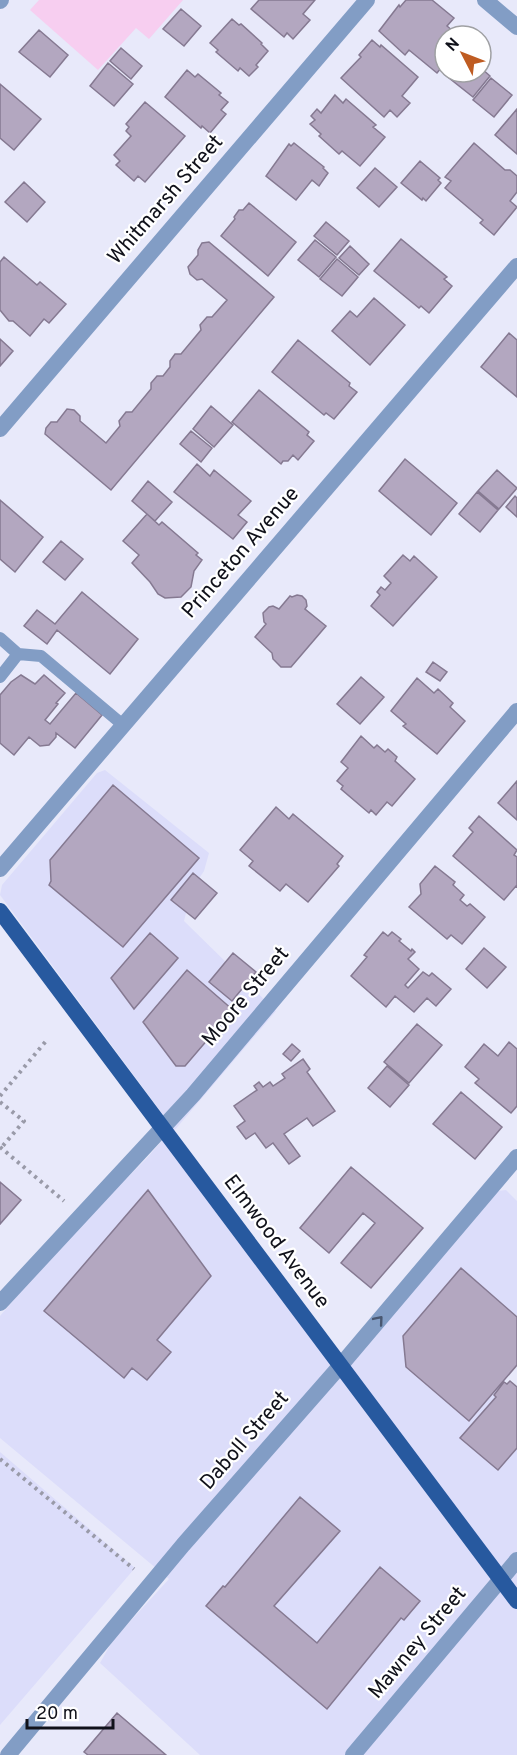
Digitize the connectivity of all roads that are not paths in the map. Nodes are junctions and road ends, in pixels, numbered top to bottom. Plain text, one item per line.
1 (367, 0) edge
2 (485, 0) edge
3 (517, 27) edge
4 (517, 266) edge
5 (0, 429) edge
6 (0, 638) edge
7 (18, 654) junction
8 (0, 677) edge
9 (517, 711) edge
10 (123, 725) junction
11 (0, 869) edge
12 (0, 911) edge
13 (161, 1128) junction
14 (517, 1157) edge
15 (0, 1304) edge
16 (341, 1365) junction
17 (517, 1560) edge
18 (501, 1578) junction
19 (517, 1601) edge
20 (8, 1755) edge
21 (353, 1755) edge

1 - 5 street, Whitmarsh Street
2 - 3 street
4 - 10 street, Princeton Avenue
6 - 7 lane
7 - 8 lane
7 - 10 lane
9 - 13 street, Moore Street
10 - 11 street, Princeton Avenue
12 - 13 main road, Elmwood Avenue
13 - 15 street, Moore Street
13 - 16 main road, Elmwood Avenue
16 -> 14 street, Daboll Street
16 - 18 main road, Elmwood Avenue
16 - 20 street, Daboll Street
17 - 18 street, Mawney Street
18 - 19 main road, Elmwood Avenue
18 - 21 street, Mawney Street

